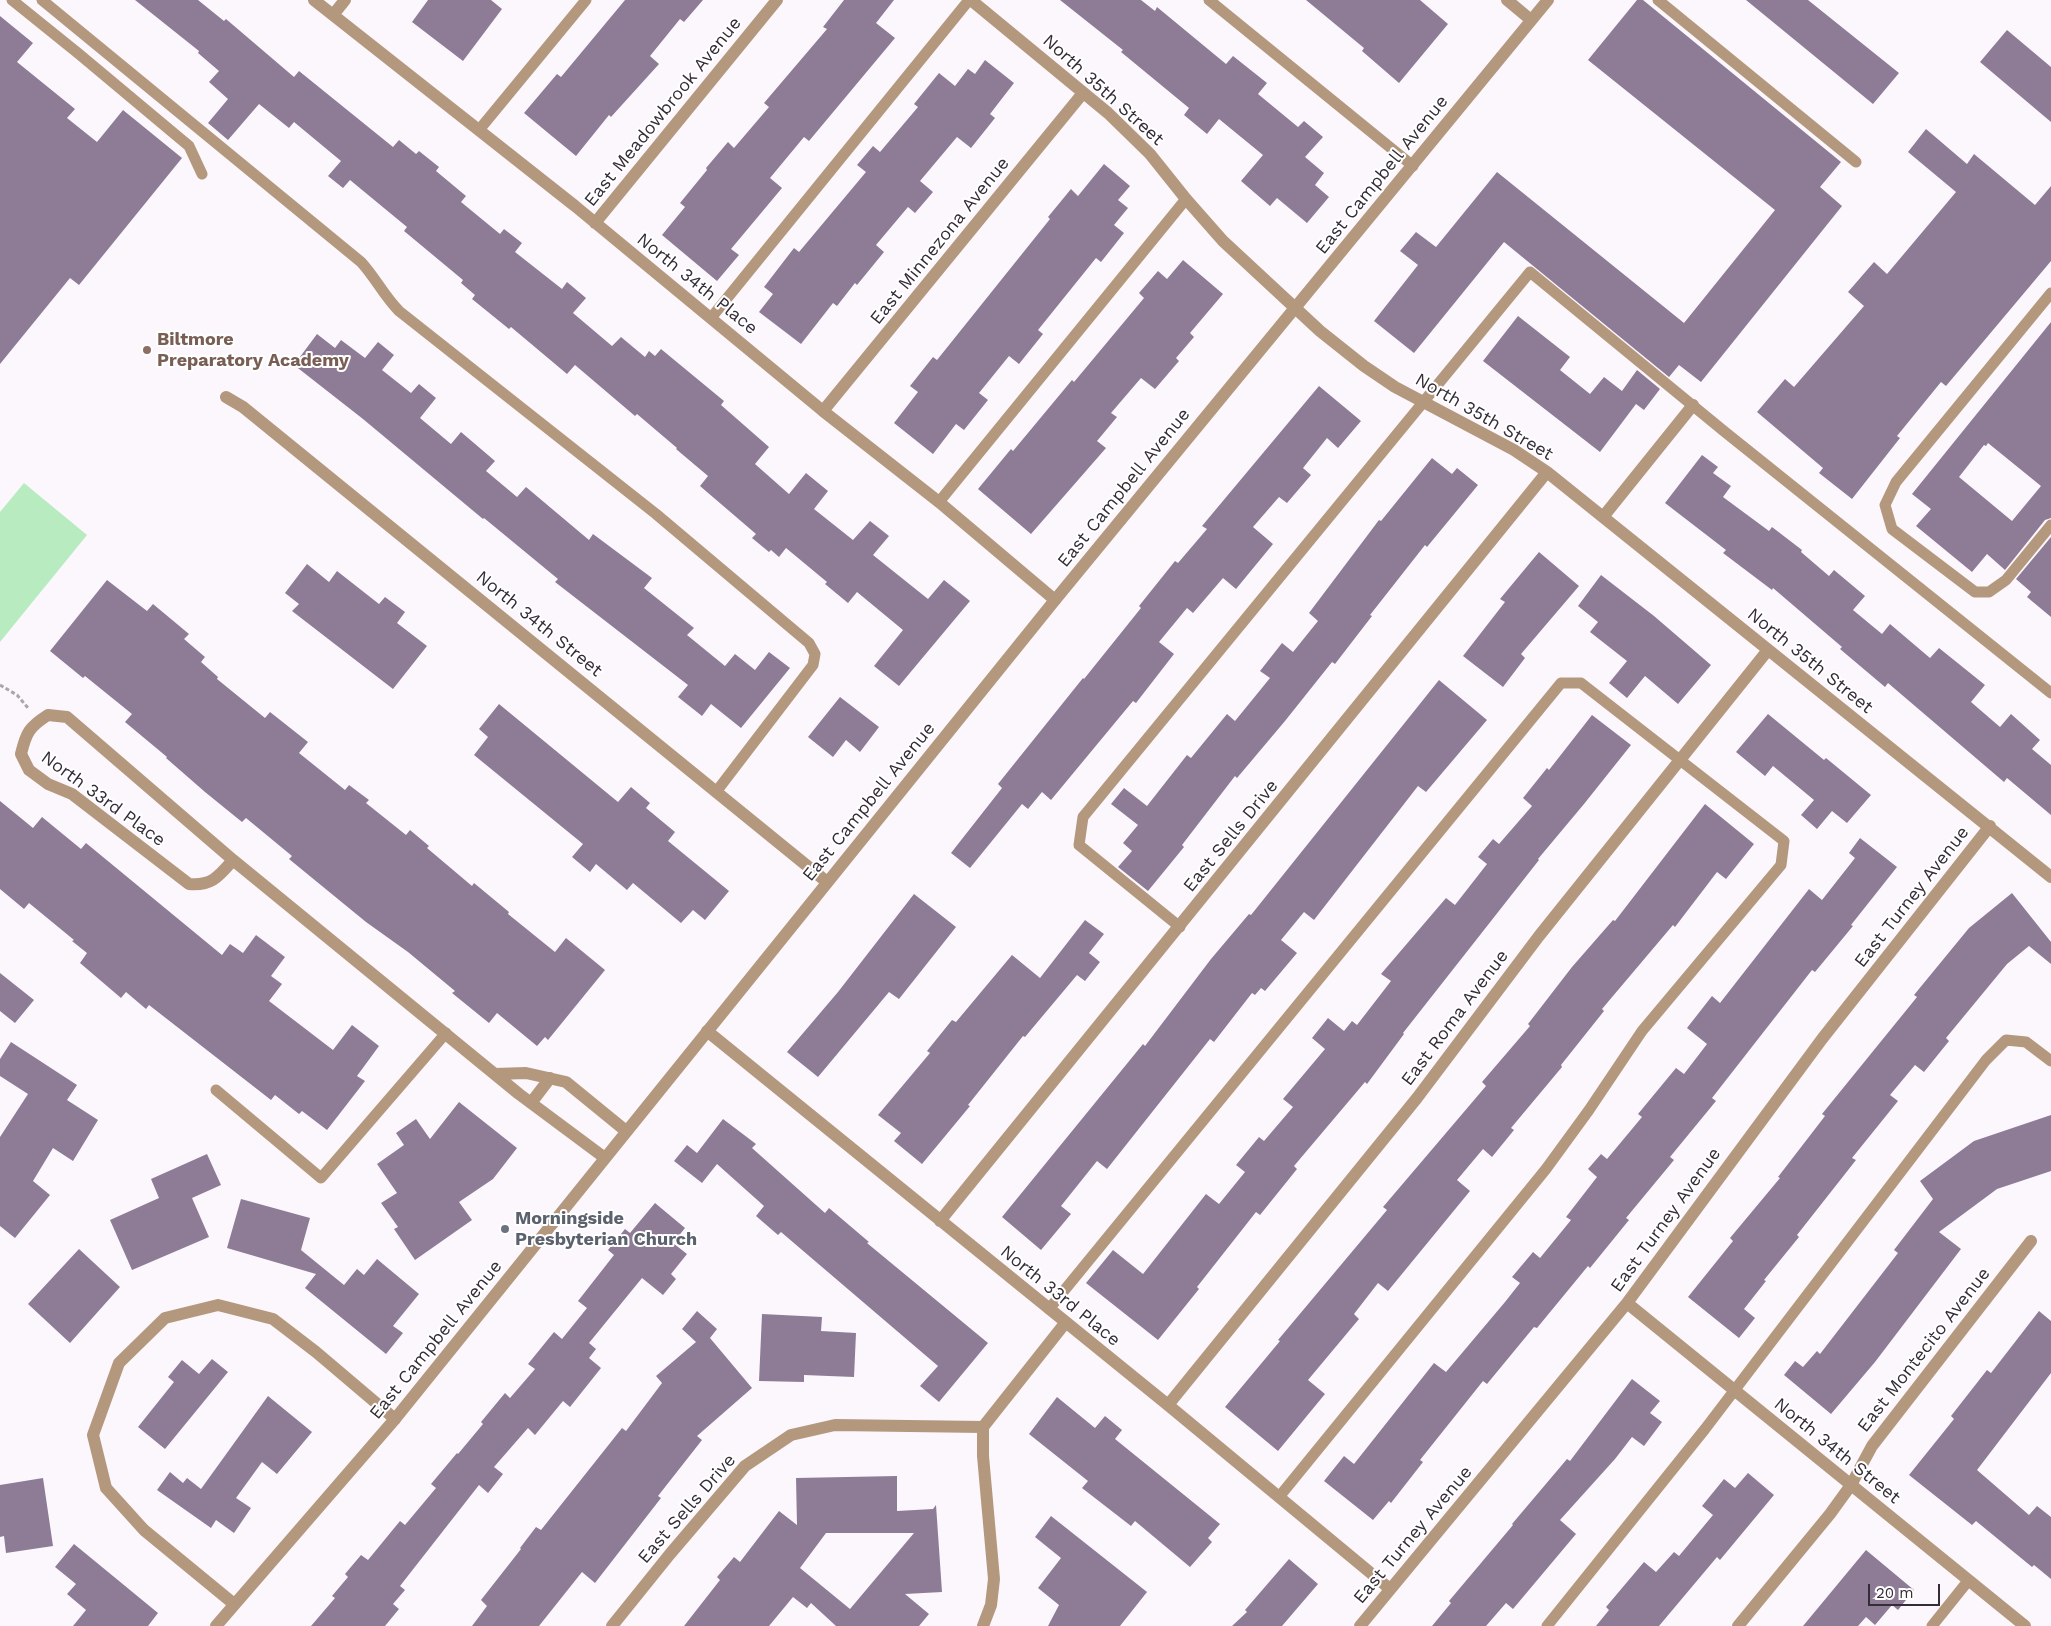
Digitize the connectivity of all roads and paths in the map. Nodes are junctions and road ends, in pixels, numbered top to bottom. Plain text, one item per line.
1 (12, 0) edge
2 (42, 0) edge
3 (314, 0) edge
4 (345, 0) edge
5 (586, 0) edge
6 (777, 0) edge
7 (970, 0) edge
8 (1209, 0) edge
9 (1507, 0) edge
10 (1548, 0) edge
11 (1658, 0) edge
12 (333, 15) junction
13 (1531, 20) junction
14 (1083, 93) junction
15 (479, 130) junction
16 (1856, 162) dead end
17 (1413, 166) junction
18 (202, 174) dead end
19 (1186, 199) junction
20 (595, 223) junction
21 (2051, 293) edge
22 (1295, 308) junction
23 (710, 318) junction
24 (226, 397) dead end
25 (1424, 402) junction
26 (1693, 406) junction
27 (823, 411) junction
28 (1547, 472) junction
29 (939, 502) junction
30 (1603, 517) junction
31 (2051, 525) edge
32 (1055, 600) junction
33 (1768, 650) junction
34 (0, 685) edge
35 (2051, 693) edge
36 (39, 720) junction
37 (1680, 760) junction
38 (716, 792) junction
39 (1990, 826) junction
40 (233, 860) junction
41 (2051, 877) edge
42 (827, 882) junction
43 (1180, 927) junction
44 (707, 1031) junction
45 (446, 1033) junction
46 (2051, 1061) edge
47 (495, 1074) junction
48 (550, 1078) junction
49 (216, 1090) dead end
50 (531, 1103) junction
51 (626, 1131) junction
52 (605, 1158) junction
53 (940, 1221) junction
54 (2031, 1241) dead end
55 (1627, 1303) junction
56 (1049, 1309) junction
57 (1066, 1322) junction
58 (1734, 1390) junction
59 (1168, 1405) junction
60 (395, 1419) junction
61 (983, 1427) junction
62 (1851, 1485) junction
63 (1279, 1497) junction
64 (1968, 1581) junction
65 (1390, 1589) junction
66 (234, 1604) junction
67 (216, 1626) edge
68 (612, 1626) edge
69 (983, 1626) edge
70 (1360, 1626) edge
71 (1547, 1626) edge
72 (1738, 1626) edge
73 (1932, 1626) edge
74 (2024, 1626) edge

1 - 18 lane
2 - 38 lane
3 - 12 street, North 34th Place
4 - 12 street
5 - 15 lane
6 - 20 street, East Meadowbrook Avenue
7 - 14 street, North 35th Street
7 - 23 lane
8 - 17 lane
9 - 13 street
10 - 13 street, East Campbell Avenue
11 - 16 lane
12 - 15 street, North 34th Place
13 - 17 street, East Campbell Avenue
14 - 19 street, North 35th Street
14 - 27 street, East Minnezona Avenue
15 - 20 street, North 34th Place
17 - 22 street, East Campbell Avenue
19 - 22 street, North 35th Street
19 - 29 lane
20 - 23 street, North 34th Place
21 - 31 lane
22 - 25 street, North 35th Street
22 - 32 street, East Campbell Avenue
23 - 27 street, North 34th Place
24 - 38 street, North 34th Street
25 - 26 lane
25 - 28 street, North 35th Street
25 - 43 lane
26 - 30 street
26 - 35 lane
27 - 29 street, North 34th Place
28 - 30 street, North 35th Street
28 - 43 street, East Sells Drive
29 - 32 street, North 34th Place
30 - 33 street, North 35th Street
32 - 42 street, East Campbell Avenue
33 - 37 street, East Roma Avenue
33 - 39 street, North 35th Street
34 - 36 path
36 - 40 street, North 33rd Place
36 - 40 street, North 33rd Place
37 - 56 lane
37 - 59 street, East Roma Avenue
37 - 63 lane
38 - 42 street, North 34th Street
39 - 41 street, North 35th Street
39 - 55 street, East Turney Avenue
40 - 45 street, North 33rd Place
42 - 44 street, East Campbell Avenue
43 - 53 street, East Sells Drive
44 - 51 street, East Campbell Avenue
44 - 53 street, North 33rd Place
45 - 47 street, North 33rd Place
45 - 49 lane
46 - 58 lane
47 - 48 street
47 - 50 street, North 33rd Place
48 - 50 street
48 - 51 street
50 - 52 street, North 33rd Place
51 - 52 street, East Campbell Avenue
52 - 60 street, East Campbell Avenue
53 - 56 street, North 33rd Place
54 - 62 street, East Montecito Avenue
55 - 58 street, North 34th Street
55 - 65 street, East Turney Avenue
56 - 57 street, North 33rd Place
57 - 59 street, North 33rd Place
57 - 61 street
58 - 62 street, North 34th Street
58 - 71 lane
59 - 63 street, North 33rd Place
60 - 66 street, East Campbell Avenue
60 - 66 street
61 - 68 street, East Sells Drive
61 - 69 street
62 - 64 street, North 34th Street
62 - 72 street, East Montecito Avenue
63 - 65 street, North 33rd Place
64 - 73 lane
64 - 74 street, North 34th Street
65 - 70 street, East Turney Avenue
66 - 67 street, East Campbell Avenue

